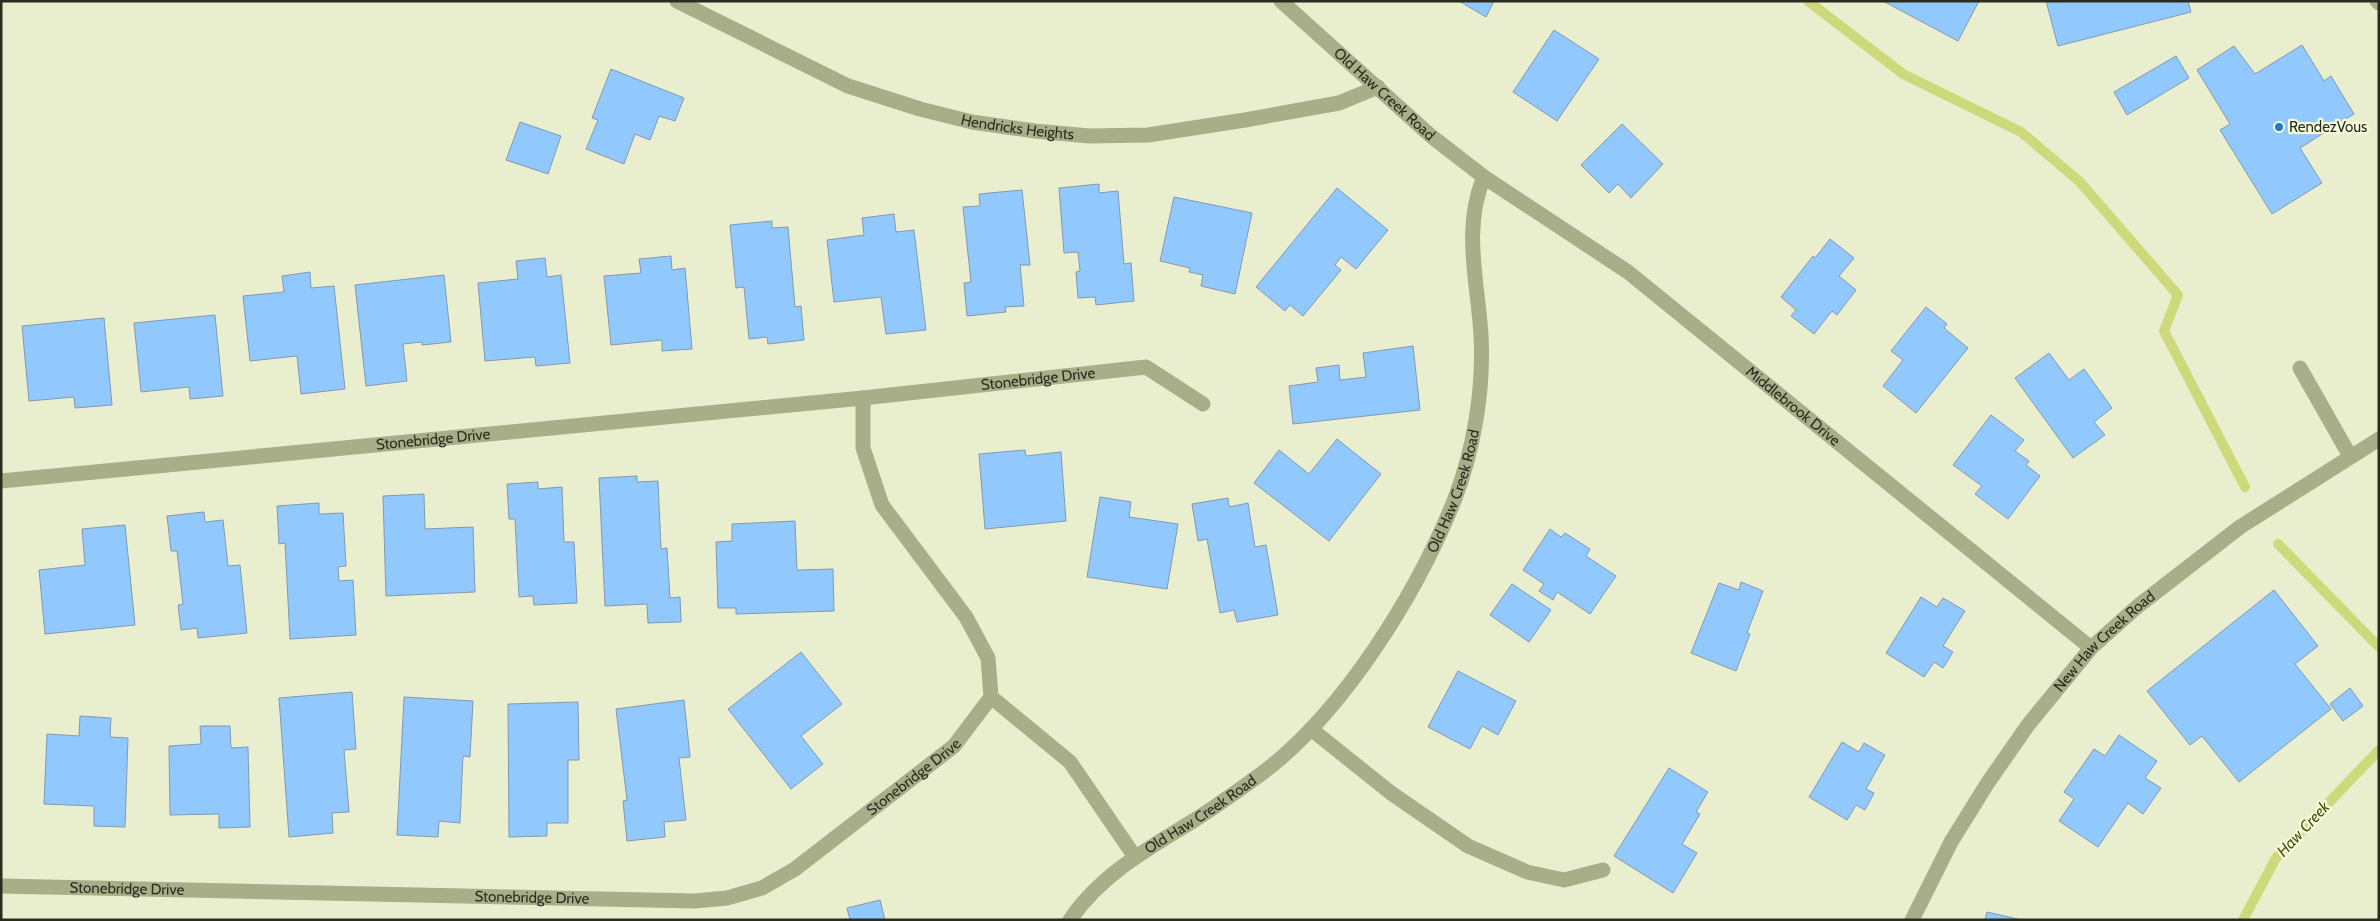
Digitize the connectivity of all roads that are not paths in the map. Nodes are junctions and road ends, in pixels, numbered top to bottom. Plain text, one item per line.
1 (677, 1) edge
2 (1281, 1) edge
3 (1378, 87) junction
4 (1484, 177) junction
5 (2300, 368) dead end
6 (863, 398) junction
7 (1203, 404) dead end
8 (2379, 439) edge
9 (2350, 456) junction
10 (1, 481) edge
11 (2091, 648) junction
12 (991, 698) junction
13 (1311, 729) junction
14 (1135, 857) junction
15 (1603, 870) dead end
16 (1, 886) edge
17 (1070, 920) edge
18 (1912, 920) edge

1 - 3 street, Hendricks Heights
2 - 3 street, Old Haw Creek Road
3 - 4 street, Old Haw Creek Road
4 - 11 street, Middlebrook Drive
4 - 13 street, Old Haw Creek Road
5 - 9 street
6 - 7 street, Stonebridge Drive
6 - 10 street, Stonebridge Drive
6 - 12 street
8 - 9 street, New Haw Creek Road
9 - 11 street, New Haw Creek Road
11 - 18 street, New Haw Creek Road
12 - 14 street
12 - 16 street, Stonebridge Drive
13 - 14 street, Old Haw Creek Road
13 - 15 street
14 - 17 street, Old Haw Creek Road

